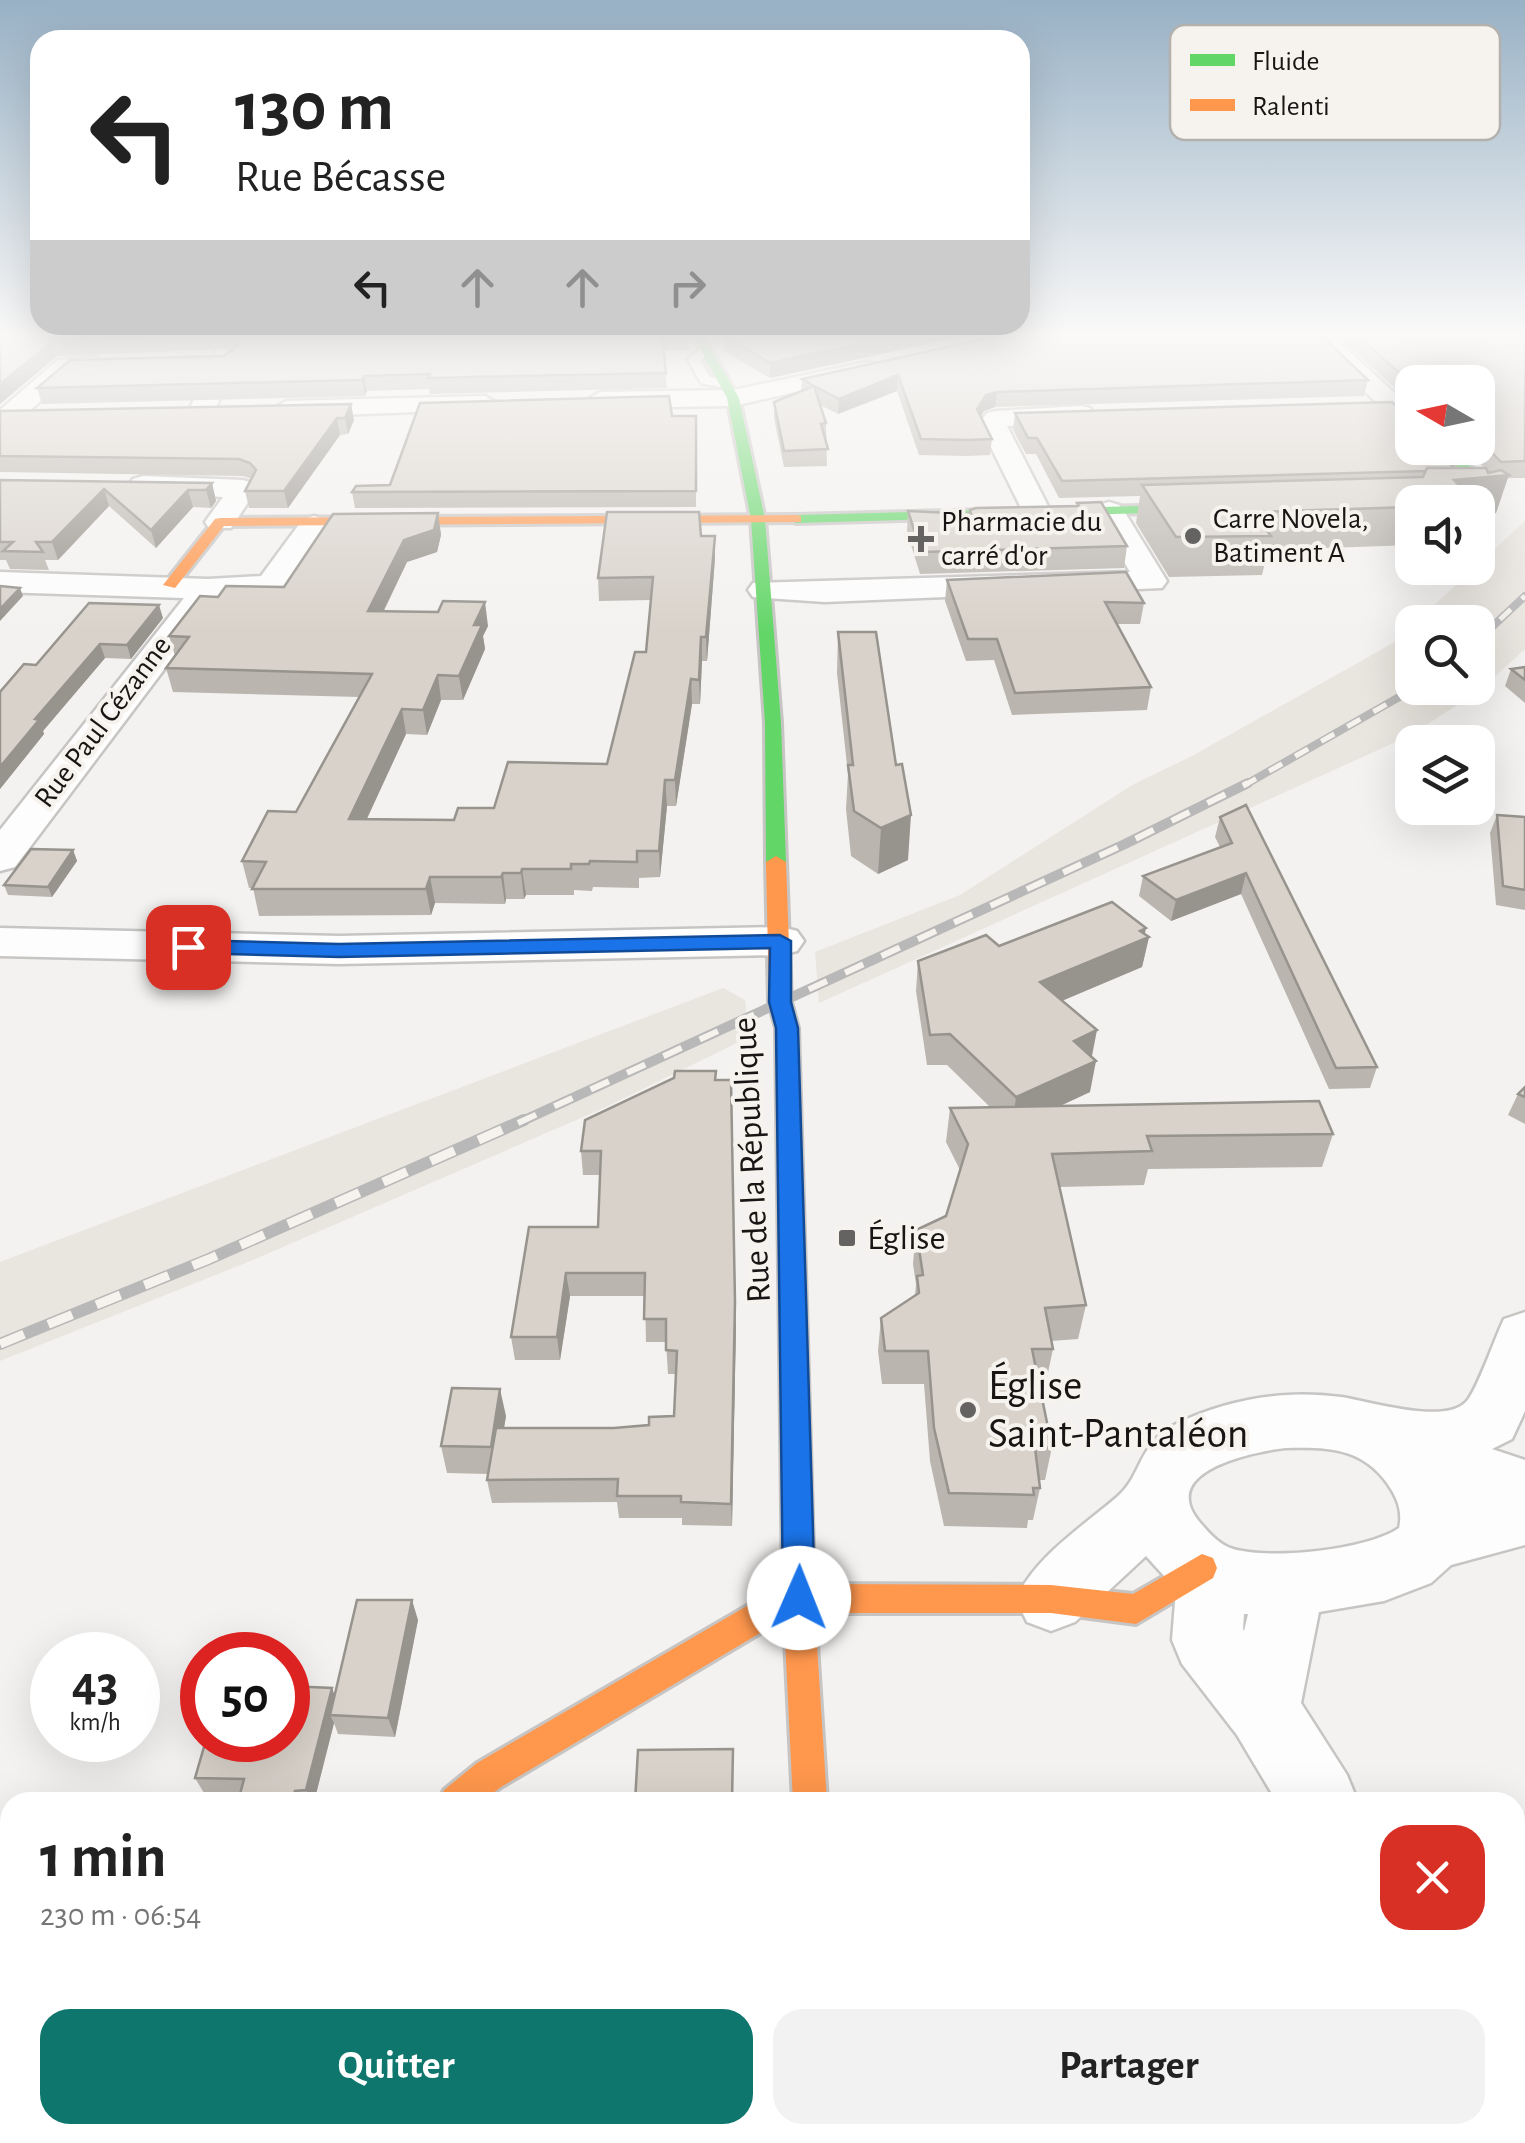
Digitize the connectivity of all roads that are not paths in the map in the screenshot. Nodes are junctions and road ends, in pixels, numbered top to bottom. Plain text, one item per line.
1 (739, 432) edge
2 (996, 432) edge
3 (1459, 465) edge
4 (114, 484) edge
5 (1480, 485) edge
6 (1231, 507) edge
7 (1109, 511) junction
8 (1036, 512) junction
9 (758, 519) junction
10 (220, 522) junction
11 (303, 524) junction
12 (0, 582) edge
13 (170, 585) junction
14 (208, 588) junction
15 (764, 590) junction
16 (0, 858) edge
17 (780, 941) junction
18 (0, 942) edge
19 (1525, 1336) edge
20 (1381, 1438) junction
21 (1525, 1488) edge
22 (1157, 1502) junction
23 (1525, 1516) edge
24 (1430, 1540) junction
25 (1207, 1571) junction
26 (1290, 1582) junction
27 (799, 1598) junction
28 (1050, 1599) junction
29 (1263, 1710) junction
30 (468, 1792) edge
31 (809, 1792) edge
32 (1314, 1792) edge

1 - 9 main road, Rue de la République
2 - 8 street
3 - 5 main road
4 - 10 street
6 - 7 main road
7 - 8 main road
7 - 15 street
8 - 9 main road
9 - 11 main road
9 - 15 main road, Rue de la République
10 - 11 main road
10 - 13 main road
11 - 14 street
12 - 13 street
13 - 14 street
14 - 16 street, Rue Paul Cézanne
15 - 17 main road, Rue de la République
17 - 18 street
17 - 27 main road, Rue de la République
19 - 20 street
20 - 21 street
20 - 22 street
20 - 24 street
22 - 25 street
22 - 28 street
23 - 24 street
24 - 26 street
25 - 26 street
25 - 28 main road
25 - 29 street
26 - 29 street
27 - 28 main road
27 - 30 main road
27 - 31 main road, Rue de la République
29 - 32 street

